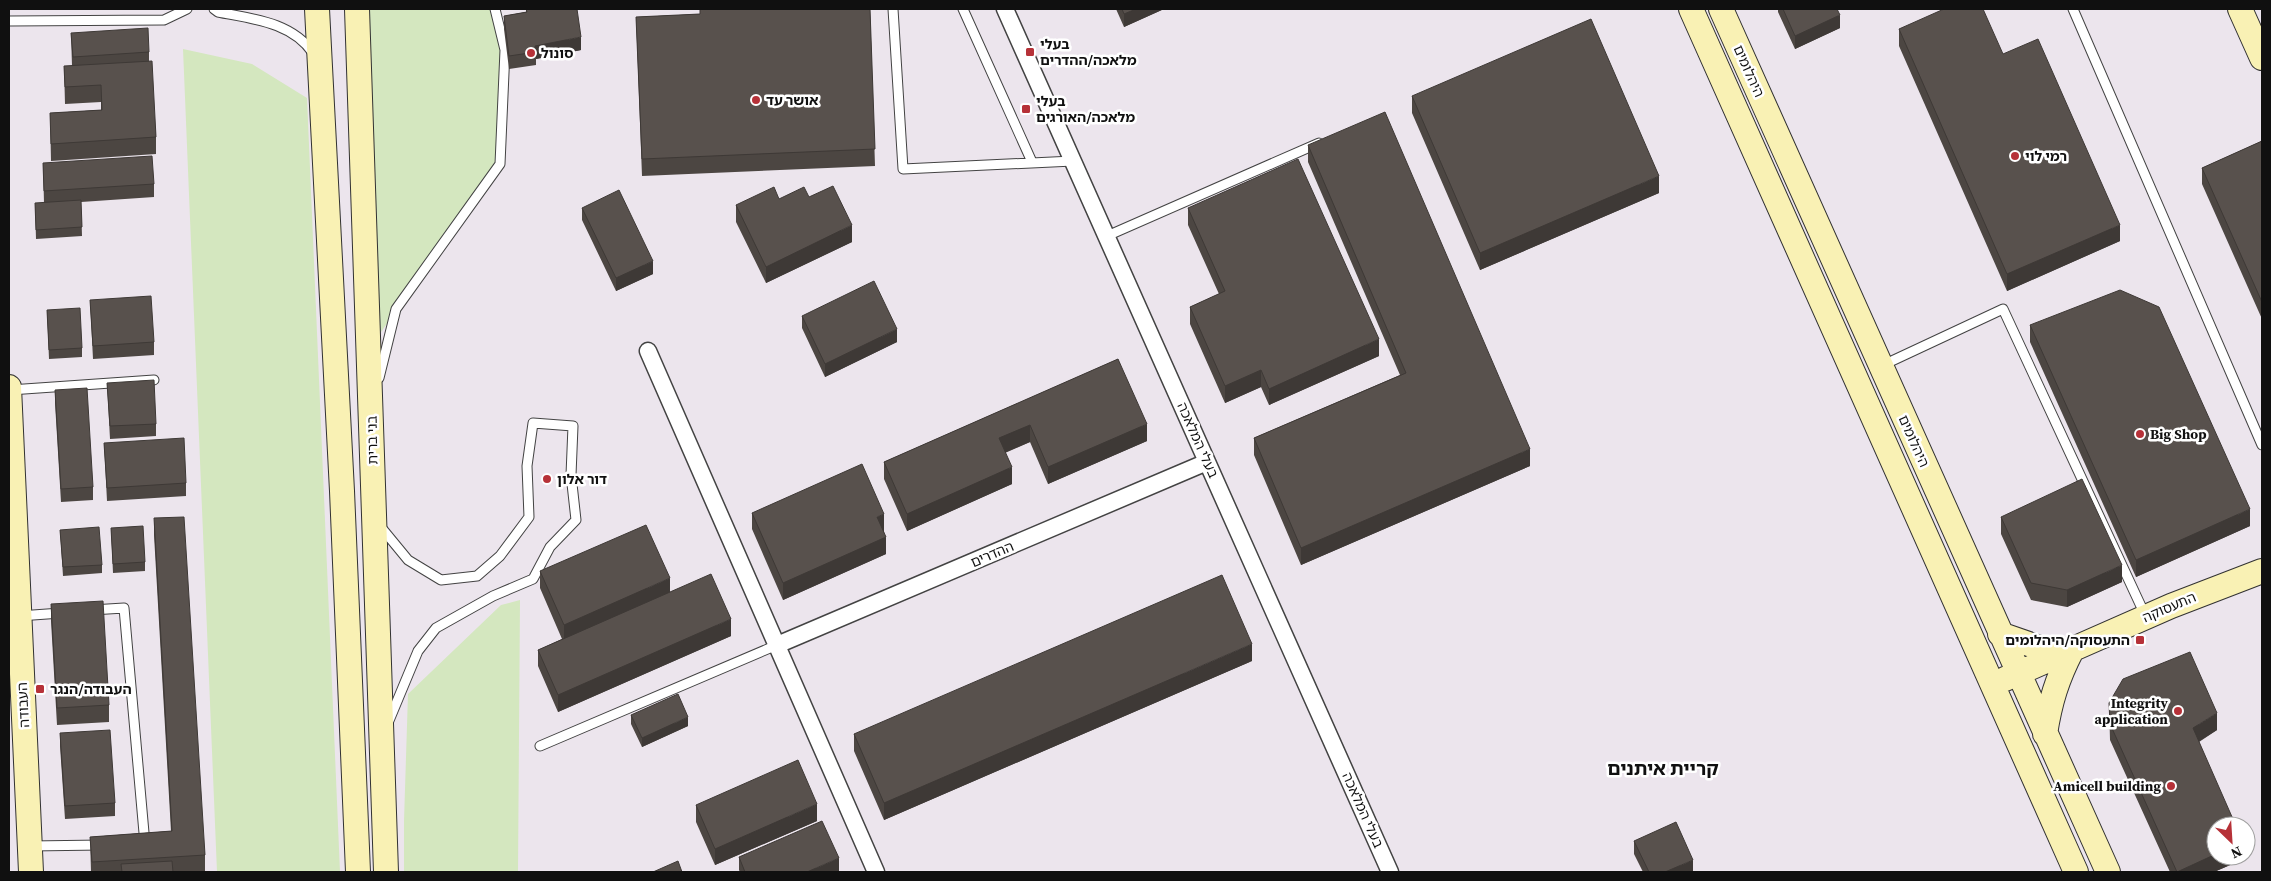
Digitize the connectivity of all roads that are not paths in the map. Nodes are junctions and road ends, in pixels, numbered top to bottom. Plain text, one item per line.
1 (187, 9) edge
2 (214, 9) edge
3 (317, 9) edge
4 (357, 9) edge
5 (495, 9) edge
6 (893, 9) edge
7 (963, 9) edge
8 (1005, 9) edge
9 (1691, 9) edge
10 (1721, 9) edge
11 (2073, 9) edge
12 (2240, 9) edge
13 (9, 21) edge
14 (2262, 58) edge
15 (319, 61) junction
16 (1332, 137) edge
17 (1073, 160) junction
18 (1032, 162) junction
19 (1107, 236) junction
20 (648, 352) dead end
21 (1881, 366) junction
22 (154, 380) edge
23 (9, 389) edge
24 (372, 405) junction
25 (2262, 445) edge
26 (1208, 462) junction
27 (374, 519) junction
28 (12, 549) edge
29 (2262, 570) edge
30 (86, 611) edge
31 (67, 612) edge
32 (19, 616) junction
33 (2146, 617) junction
34 (2000, 634) junction
35 (777, 645) junction
36 (2072, 650) junction
37 (2018, 673) junction
38 (1994, 684) junction
39 (2045, 734) junction
40 (380, 742) junction
41 (540, 746) dead end
42 (116, 845) edge
43 (135, 845) edge
44 (30, 846) junction
45 (31, 872) edge
46 (358, 872) edge
47 (386, 872) edge
48 (876, 872) edge
49 (1390, 872) edge
50 (2076, 872) edge
51 (2108, 872) edge

1 - 13 lane
2 - 15 lane
3 - 15 street
4 - 24 street, בני ברית
5 - 24 lane
6 - 18 lane
7 - 18 lane
8 - 17 street, בעלי המלאכה
9 - 38 street, היהלומים
10 - 21 street, היהלומים
11 - 25 lane
12 - 14 street
15 - 46 street
16 - 19 lane
17 - 18 lane
17 - 19 street, בעלי המלאכה
19 - 26 street, בעלי המלאכה
20 - 35 street
21 - 33 lane
21 - 34 street, היהלומים
22 - 23 lane
23 - 28 street, העבודה
24 - 27 street, בני ברית
26 - 35 street, ההדרים
26 - 49 street, בעלי המלאכה
27 - 40 street, בני ברית
27 - 40 lane
28 - 32 street, העבודה
29 - 33 street, התעסוקה
30 - 43 lane
31 - 32 lane
32 - 44 street, העבודה
33 - 36 street, התעסוקה
34 - 36 street
34 - 37 street, היהלומים
35 - 41 lane
35 - 48 street
36 - 37 street, התעסוקה
36 - 39 street
37 - 38 street, התעסוקה
37 - 39 street, היהלומים
38 - 50 street, היהלומים
39 - 51 street, היהלומים
40 - 47 street, בני ברית
42 - 44 lane
44 - 45 street, העבודה

